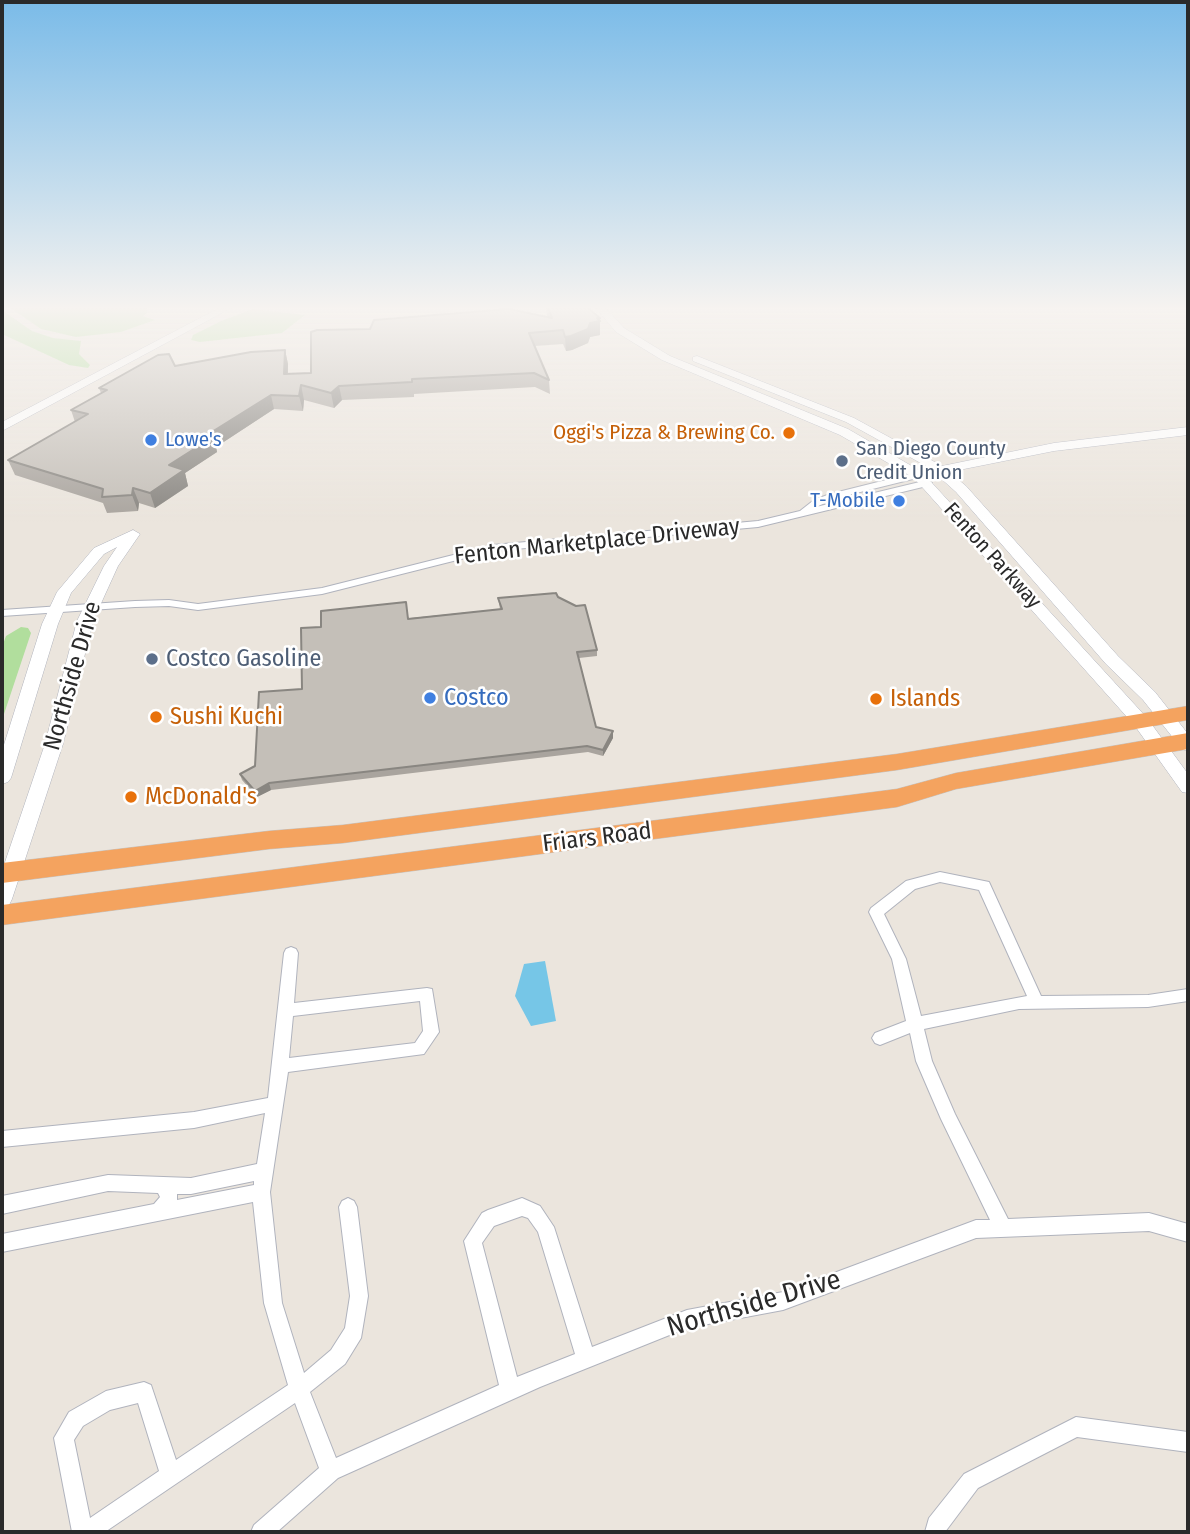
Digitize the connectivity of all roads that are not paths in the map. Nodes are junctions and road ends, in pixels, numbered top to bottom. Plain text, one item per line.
1 (93, 379) edge
2 (716, 379) edge
3 (748, 379) edge
4 (2, 427) edge
5 (1188, 431) edge
6 (1188, 442) edge
7 (944, 475) junction
8 (923, 479) junction
9 (803, 512) junction
10 (91, 607) junction
11 (56, 610) junction
12 (2, 616) edge
13 (1188, 713) edge
14 (1166, 717) junction
15 (1142, 722) junction
16 (1187, 742) edge
17 (1159, 745) junction
18 (2, 778) edge
19 (1188, 787) edge
20 (6, 872) edge
21 (2, 899) edge
22 (2, 915) edge
23 (291, 953) dead end
24 (1188, 995) edge
25 (1037, 1003) junction
26 (286, 1010) junction
27 (915, 1024) junction
28 (880, 1038) dead end
29 (281, 1066) junction
30 (274, 1104) junction
31 (2, 1139) edge
32 (262, 1171) junction
33 (160, 1184) junction
34 (261, 1192) junction
35 (2, 1205) edge
36 (348, 1207) dead end
37 (160, 1212) junction
38 (1003, 1228) junction
39 (1188, 1233) edge
40 (2, 1243) edge
41 (586, 1359) junction
42 (299, 1389) junction
43 (510, 1390) junction
44 (1188, 1442) edge
45 (331, 1471) junction
46 (172, 1476) junction
47 (85, 1532) edge
48 (261, 1532) edge
49 (935, 1532) edge

1 - 4 street
2 - 8 street, Fenton Parkway
3 - 7 street, Fenton Parkway
5 - 7 street
6 - 7 street
7 - 8 street
7 - 14 street, Fenton Parkway
8 - 9 street, Fenton Marketplace Driveway
8 - 9 street, Fenton Marketplace Driveway
8 - 15 street, Fenton Parkway
9 - 10 street, Fenton Marketplace Driveway
10 - 11 street, Fenton Marketplace Driveway
10 - 11 street, Northside Drive
10 - 20 street, Northside Drive
11 - 12 street, Fenton Marketplace Driveway
11 - 18 street, Northside Drive
13 - 14 highway, Friars Road
14 - 15 highway, Friars Road
14 - 16 street, Fenton Parkway
15 - 17 street, Fenton Parkway
15 - 20 highway, Friars Road
16 - 17 highway, Friars Road
17 - 19 street, Fenton Parkway
17 - 22 highway, Friars Road
20 - 21 street, Northside Drive
23 - 26 street
24 - 25 street
25 - 27 street
25 - 27 street
26 - 29 street
26 - 29 street
27 - 28 street
27 - 38 street
29 - 30 street
30 - 31 street
30 - 32 street
32 - 33 street
32 - 34 street
33 - 35 street
33 - 37 street
34 - 37 street
34 - 42 street
36 - 42 street
37 - 40 street
38 - 39 street, Northside Drive
38 - 41 street, Northside Drive
41 - 43 street, Northside Drive
41 - 43 street
42 - 45 street
42 - 46 street
43 - 45 street, Northside Drive
44 - 49 street
45 - 48 street, Northside Drive
46 - 47 street
46 - 47 street

